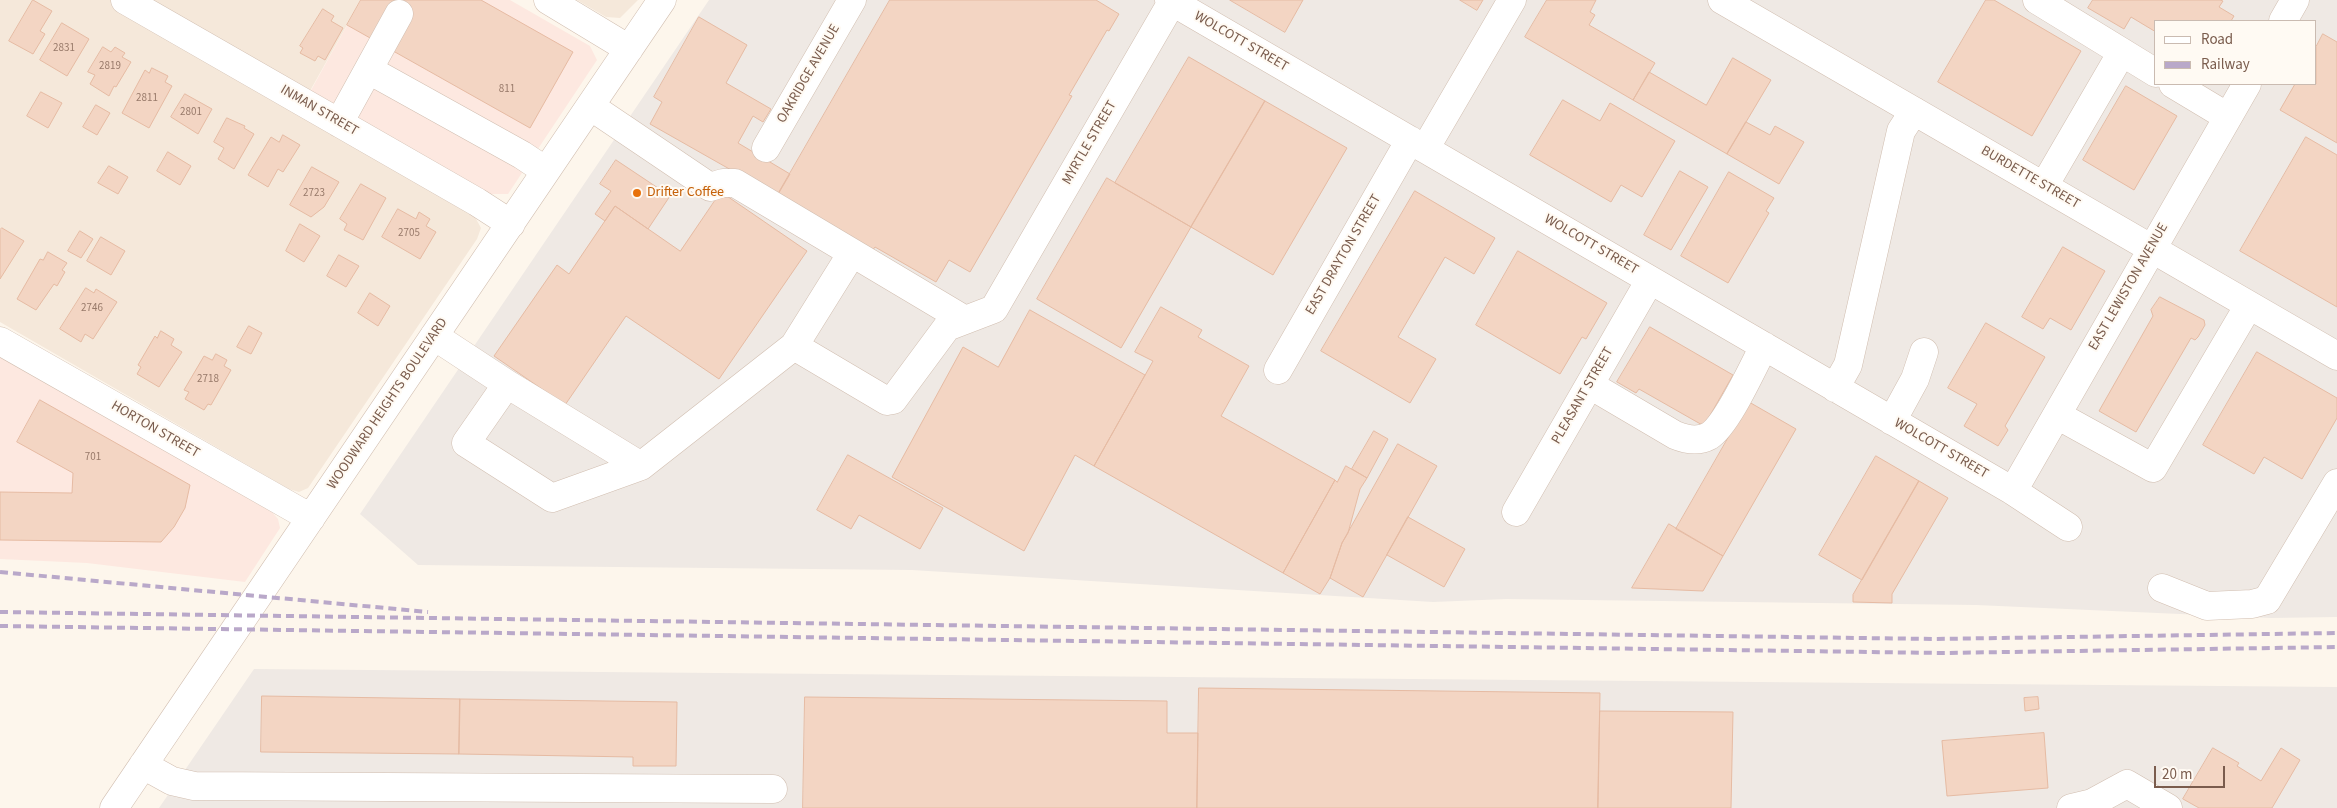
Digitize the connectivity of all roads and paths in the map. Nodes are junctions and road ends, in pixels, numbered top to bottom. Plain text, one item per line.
1 (125, 0) edge
2 (548, 0) edge
3 (662, 0) edge
4 (852, 0) edge
5 (1512, 0) edge
6 (1722, 0) edge
7 (2037, 0) edge
8 (1171, 1) edge
9 (399, 14) dead end
10 (629, 49) junction
11 (2122, 52) junction
12 (369, 70) junction
13 (2154, 72) edge
14 (2175, 85) edge
15 (2246, 85) edge
16 (590, 106) junction
17 (1914, 111) junction
18 (2228, 116) junction
19 (339, 123) junction
20 (1417, 144) junction
21 (766, 148) dead end
22 (546, 172) junction
23 (2044, 186) junction
24 (511, 224) junction
25 (2152, 247) junction
26 (852, 253) junction
27 (1650, 280) junction
28 (2249, 305) junction
29 (965, 320) junction
30 (434, 336) junction
31 (0, 341) edge
32 (794, 346) junction
33 (1764, 346) junction
34 (1924, 352) dead end
35 (2337, 356) edge
36 (1278, 370) dead end
37 (507, 384) junction
38 (1590, 385) junction
39 (1835, 388) junction
40 (2057, 415) junction
41 (1892, 421) junction
42 (641, 466) junction
43 (2337, 483) edge
44 (2013, 491) junction
45 (1516, 512) dead end
46 (311, 518) junction
47 (2068, 527) dead end
48 (2162, 588) dead end
49 (143, 765) junction
50 (773, 789) dead end
51 (114, 808) edge
52 (2071, 808) edge
53 (2168, 808) edge

1 - 19 street, INMAN STREET
2 - 10 street
3 - 10 street, WOODWARD HEIGHTS BOULEVARD
4 - 21 street, OAKRIDGE AVENUE
5 - 20 street, EAST DRAYTON STREET
6 - 17 street, BURDETTE STREET
7 - 11 street
8 - 20 street, WOLCOTT STREET
8 - 29 street, MYRTLE STREET
9 - 12 street
10 - 16 street, WOODWARD HEIGHTS BOULEVARD
11 - 13 street
11 - 23 street
12 - 19 street
12 - 22 street
14 - 18 street
15 - 18 street, EAST LEWISTON AVENUE
16 - 22 street, WOODWARD HEIGHTS BOULEVARD
16 - 26 street
17 - 23 street, BURDETTE STREET
17 - 39 street
18 - 25 street, EAST LEWISTON AVENUE
19 - 24 street, INMAN STREET
20 - 27 street, WOLCOTT STREET
20 - 36 street, EAST DRAYTON STREET
22 - 24 street, WOODWARD HEIGHTS BOULEVARD
23 - 25 street, BURDETTE STREET
24 - 30 street, WOODWARD HEIGHTS BOULEVARD
25 - 28 street, BURDETTE STREET
25 - 40 street, EAST LEWISTON AVENUE
26 - 29 street
26 - 32 street
27 - 33 street, WOLCOTT STREET
27 - 38 street, PLEASANT STREET
28 - 35 street, BURDETTE STREET
28 - 40 street
29 - 32 street, MYRTLE STREET
30 - 37 street
30 - 46 street, WOODWARD HEIGHTS BOULEVARD
31 - 46 street, HORTON STREET
32 - 42 street
33 - 38 street
33 - 39 street, WOLCOTT STREET
34 - 41 street
37 - 42 street
37 - 42 street
38 - 45 street, PLEASANT STREET
39 - 41 street, WOLCOTT STREET
40 - 44 street, EAST LEWISTON AVENUE
41 - 44 street, WOLCOTT STREET
43 - 48 street
44 - 47 street, WOLCOTT STREET
46 - 49 street, WOODWARD HEIGHTS BOULEVARD
49 - 50 street
49 - 51 street, WOODWARD HEIGHTS BOULEVARD
52 - 53 street

